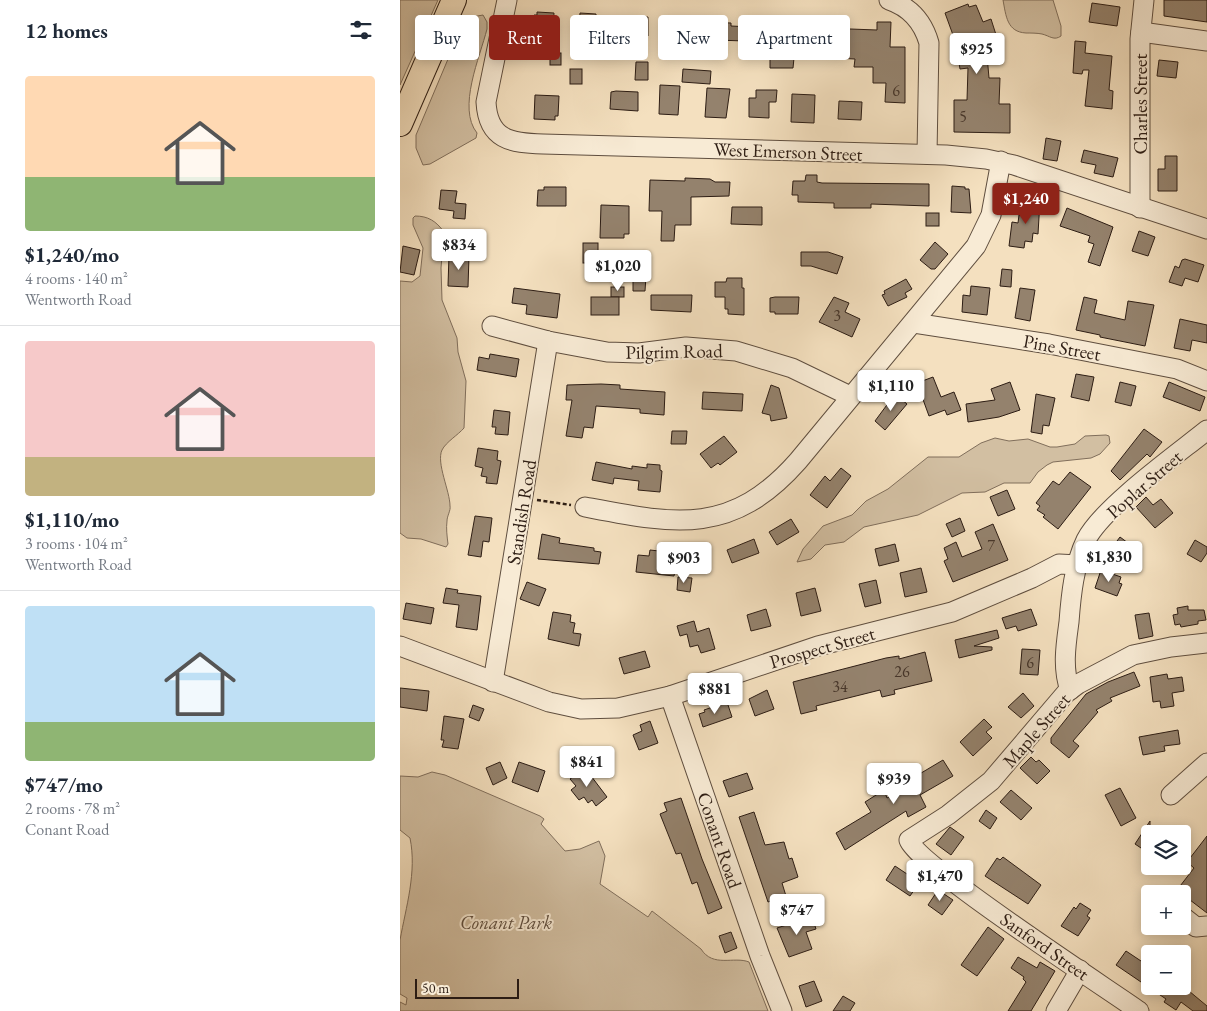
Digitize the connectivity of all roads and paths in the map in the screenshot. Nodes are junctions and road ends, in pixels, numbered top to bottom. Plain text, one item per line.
1 (454, 0) edge
2 (507, 0) edge
3 (889, 0) edge
4 (1144, 0) edge
5 (1141, 32) junction
6 (1207, 41) edge
7 (400, 124) edge
8 (927, 154) junction
9 (1001, 161) junction
10 (1140, 208) junction
11 (1207, 229) edge
12 (914, 323) junction
13 (492, 326) dead end
14 (548, 341) junction
15 (1207, 381) edge
16 (850, 396) junction
17 (1207, 430) edge
18 (523, 498) junction
19 (585, 507) joint
20 (1078, 565) junction
21 (1207, 643) edge
22 (400, 646) edge
23 (494, 682) junction
24 (1070, 690) junction
25 (670, 696) junction
26 (1207, 763) edge
27 (1171, 796) dead end
28 (910, 840) joint
29 (1191, 922) edge
30 (1207, 926) edge
31 (1080, 970) junction
32 (782, 1011) edge
33 (1056, 1011) edge
34 (1139, 1011) edge

1 - 7 main road
2 - 8 street, West Emerson Street
3 - 8 street
4 - 5 street, Charles Street
5 - 6 street
5 - 10 street, Charles Street
8 - 9 street, West Emerson Street
9 - 10 street, West Emerson Street
9 - 12 street
10 - 11 street, West Emerson Street
12 - 15 street, Pine Street
12 - 16 street
13 - 14 street, Pilgrim Road
14 - 16 street, Pilgrim Road
14 - 18 street, Standish Road
16 - 19 street
17 - 20 street, Poplar Street
18 - 19 path
18 - 23 street, Standish Road
20 - 24 street, Poplar Street
20 - 25 street, Prospect Street
21 - 24 street, Maple Street
22 - 23 street, Prospect Street
23 - 25 street, Prospect Street
24 - 28 street, Maple Street
25 - 32 street, Conant Road
26 - 27 street
28 - 31 street, Sanford Street
29 - 30 street
31 - 33 street
31 - 34 street, Sanford Street

